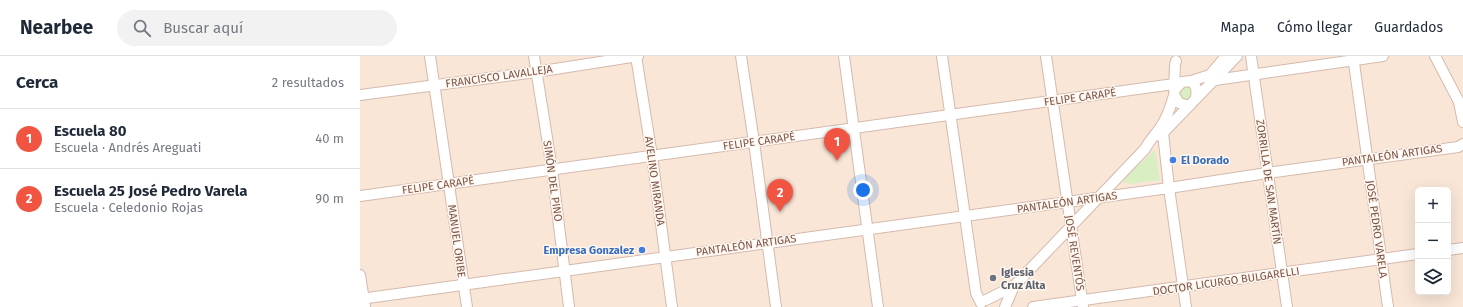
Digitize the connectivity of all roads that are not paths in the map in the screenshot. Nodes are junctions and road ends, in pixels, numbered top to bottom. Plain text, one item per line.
1 (430, 56) edge
2 (534, 56) edge
3 (637, 56) edge
4 (741, 56) edge
5 (844, 56) edge
6 (942, 56) edge
7 (1046, 56) edge
8 (1226, 56) edge
9 (1237, 56) edge
10 (1251, 56) edge
11 (1383, 56) edge
12 (1434, 56) edge
13 (1353, 58) edge
14 (1176, 59) edge
15 (536, 72) junction
16 (1253, 75) junction
17 (1215, 80) junction
18 (1190, 81) junction
19 (434, 85) junction
20 (1174, 89) junction
21 (360, 96) edge
22 (1196, 98) junction
23 (1052, 101) junction
24 (1189, 106) junction
25 (1461, 106) edge
26 (950, 114) junction
27 (1463, 122) edge
28 (853, 128) junction
29 (1163, 133) junction
30 (754, 142) junction
31 (1463, 144) edge
32 (1145, 149) junction
33 (652, 156) junction
34 (1367, 158) junction
35 (552, 169) junction
36 (1267, 173) junction
37 (1112, 183) junction
38 (449, 184) junction
39 (1169, 188) junction
40 (1131, 193) junction
41 (360, 196) edge
42 (1099, 197) junction
43 (1067, 201) junction
44 (966, 215) junction
45 (1071, 226) junction
46 (867, 229) junction
47 (767, 242) junction
48 (1463, 248) edge
49 (1451, 250) edge
50 (1415, 254) edge
51 (665, 257) junction
52 (1381, 259) junction
53 (565, 270) junction
54 (1282, 273) junction
55 (360, 274) edge
56 (464, 284) junction
57 (1014, 286) junction
58 (1184, 286) junction
59 (363, 301) edge
60 (980, 304) edge
61 (1083, 304) edge
62 (467, 307) edge
63 (569, 307) edge
64 (672, 307) edge
65 (776, 307) edge
66 (878, 307) edge
67 (1003, 307) edge
68 (1034, 307) edge
69 (1186, 307) edge
70 (1287, 307) edge
71 (1388, 307) edge

1 - 19 street, MANUEL ORIBE
2 - 15 street, SIMÓN DEL PINO
3 - 15 street, FRANCISCO LAVALLEJA
3 - 33 street, AVELINO MIRANDA
4 - 30 street
5 - 28 street
6 - 26 street
7 - 23 street, JOSÉ REVENTÓS
8 - 18 street
9 - 17 street
10 - 16 street, ZORRILLA DE SAN MARTÍN
11 - 13 street
12 - 25 street
13 - 16 street
13 - 34 street, JOSÉ PEDRO VARELA
14 - 18 street
14 - 20 street
15 - 19 street, FRANCISCO LAVALLEJA
15 - 35 street, SIMÓN DEL PINO
16 - 17 street
16 - 36 street, ZORRILLA DE SAN MARTÍN
17 - 22 street
18 - 20 street
18 - 22 street
19 - 21 street, FRANCISCO LAVALLEJA
19 - 38 street, MANUEL ORIBE
20 - 23 street, FELIPE CARAPÉ
20 - 24 street
20 - 32 street
22 - 24 street
23 - 26 street, FELIPE CARAPÉ
23 - 43 street, JOSÉ REVENTÓS
24 - 29 street
25 - 27 street
26 - 28 street, FELIPE CARAPÉ
26 - 44 street
28 - 30 street, FELIPE CARAPÉ
28 - 46 street
29 - 32 street
29 - 39 street
30 - 33 street, FELIPE CARAPÉ
30 - 47 street
31 - 34 street, PANTALEÓN ARTIGAS
32 - 37 street
33 - 35 street, FELIPE CARAPÉ
33 - 51 street, AVELINO MIRANDA
34 - 36 street, PANTALEÓN ARTIGAS
34 - 52 street, JOSÉ PEDRO VARELA
35 - 38 street, FELIPE CARAPÉ
35 - 53 street, SIMÓN DEL PINO
36 - 39 street, PANTALEÓN ARTIGAS
36 - 54 street, ZORRILLA DE SAN MARTÍN
37 - 40 street, PANTALEÓN ARTIGAS
37 - 42 street
38 - 41 street, FELIPE CARAPÉ
38 - 56 street, MANUEL ORIBE
39 - 40 street, PANTALEÓN ARTIGAS
39 - 58 street
40 - 42 street, PANTALEÓN ARTIGAS
42 - 43 street, PANTALEÓN ARTIGAS
42 - 45 street
43 - 44 street, PANTALEÓN ARTIGAS
43 - 45 street, JOSÉ REVENTÓS
44 - 46 street, PANTALEÓN ARTIGAS
44 - 60 street
45 - 57 street
45 - 61 street, JOSÉ REVENTÓS
46 - 47 street, PANTALEÓN ARTIGAS
46 - 66 street
47 - 51 street, PANTALEÓN ARTIGAS
47 - 65 street
48 - 49 street
50 - 52 street, DOCTOR LICURGO BULGARELLI
51 - 53 street, PANTALEÓN ARTIGAS
51 - 64 street, AVELINO MIRANDA
52 - 54 street, DOCTOR LICURGO BULGARELLI
52 - 71 street, JOSÉ PEDRO VARELA
53 - 56 street, PANTALEÓN ARTIGAS
53 - 63 street, SIMÓN DEL PINO
54 - 58 street, DOCTOR LICURGO BULGARELLI
54 - 70 street, ZORRILLA DE SAN MARTÍN
55 - 59 street
56 - 59 street, PANTALEÓN ARTIGAS
56 - 62 street, MANUEL ORIBE
57 - 60 street
57 - 67 street
58 - 61 street, DOCTOR LICURGO BULGARELLI
58 - 69 street
60 - 67 street
61 - 68 street, DOCTOR LICURGO BULGARELLI

